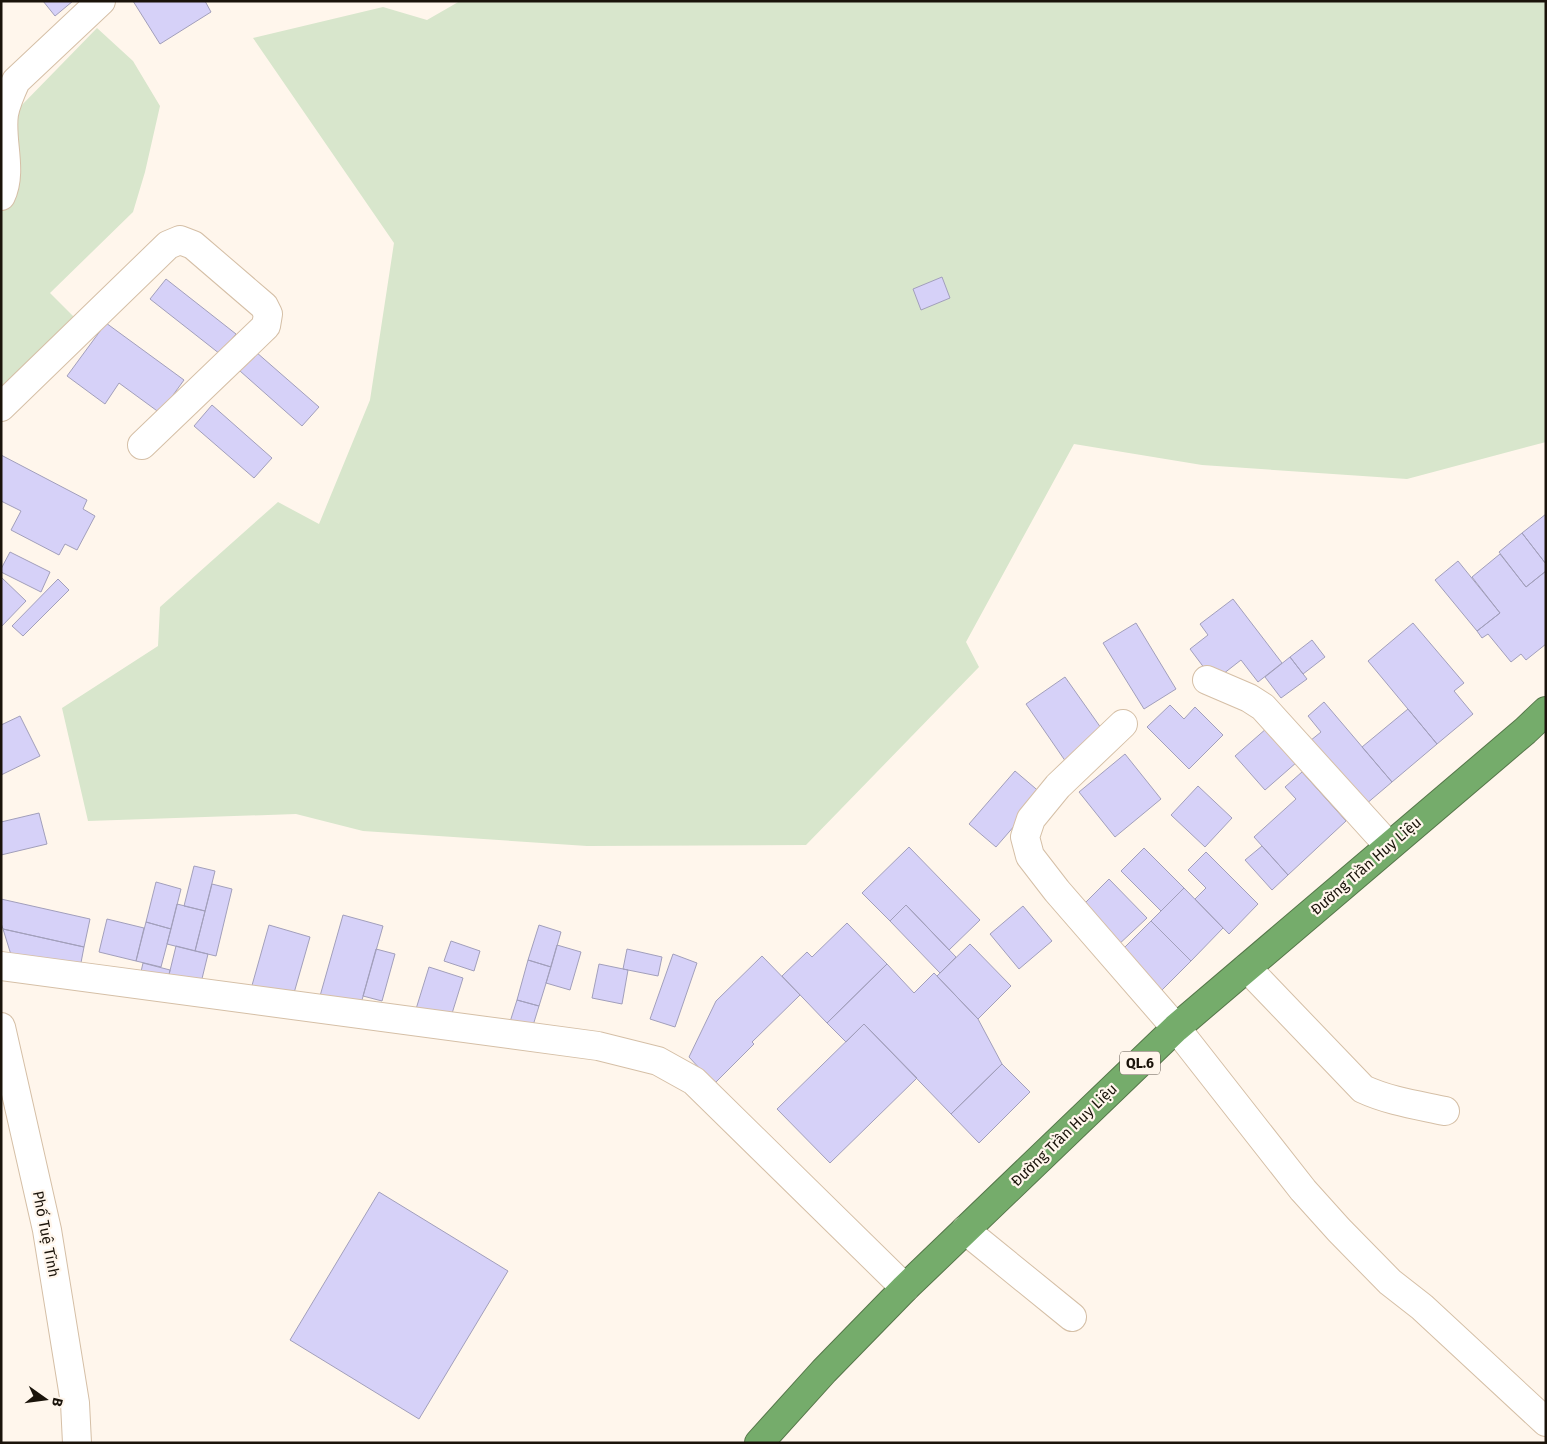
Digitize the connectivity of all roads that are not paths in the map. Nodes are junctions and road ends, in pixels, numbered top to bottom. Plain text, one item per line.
1 (101, 1) edge
2 (1, 196) edge
3 (1, 407) edge
4 (142, 445) dead end
5 (1208, 680) dead end
6 (1546, 711) edge
7 (1123, 724) dead end
8 (1389, 846) junction
9 (1, 966) edge
10 (1247, 968) junction
11 (1, 1027) edge
12 (1176, 1028) junction
13 (1445, 1111) dead end
14 (965, 1230) junction
15 (905, 1288) junction
16 (1072, 1317) dead end
17 (1546, 1422) edge
18 (77, 1443) edge
19 (759, 1443) edge

1 - 2 street
3 - 4 street
5 - 8 street
6 - 8 highway, Đường Trần Huy Liệu / QL.6
7 - 12 street
8 - 10 highway, Đường Trần Huy Liệu / QL.6
9 - 15 street
10 - 12 highway, Đường Trần Huy Liệu / QL.6
10 - 13 street
11 - 18 street, Phố Tuệ Tĩnh
12 - 14 highway, Đường Trần Huy Liệu / QL.6
12 - 17 street
14 - 15 highway, Đường Trần Huy Liệu / QL.6
14 - 16 street
15 - 19 highway, Đường Trần Huy Liệu / QL.6

